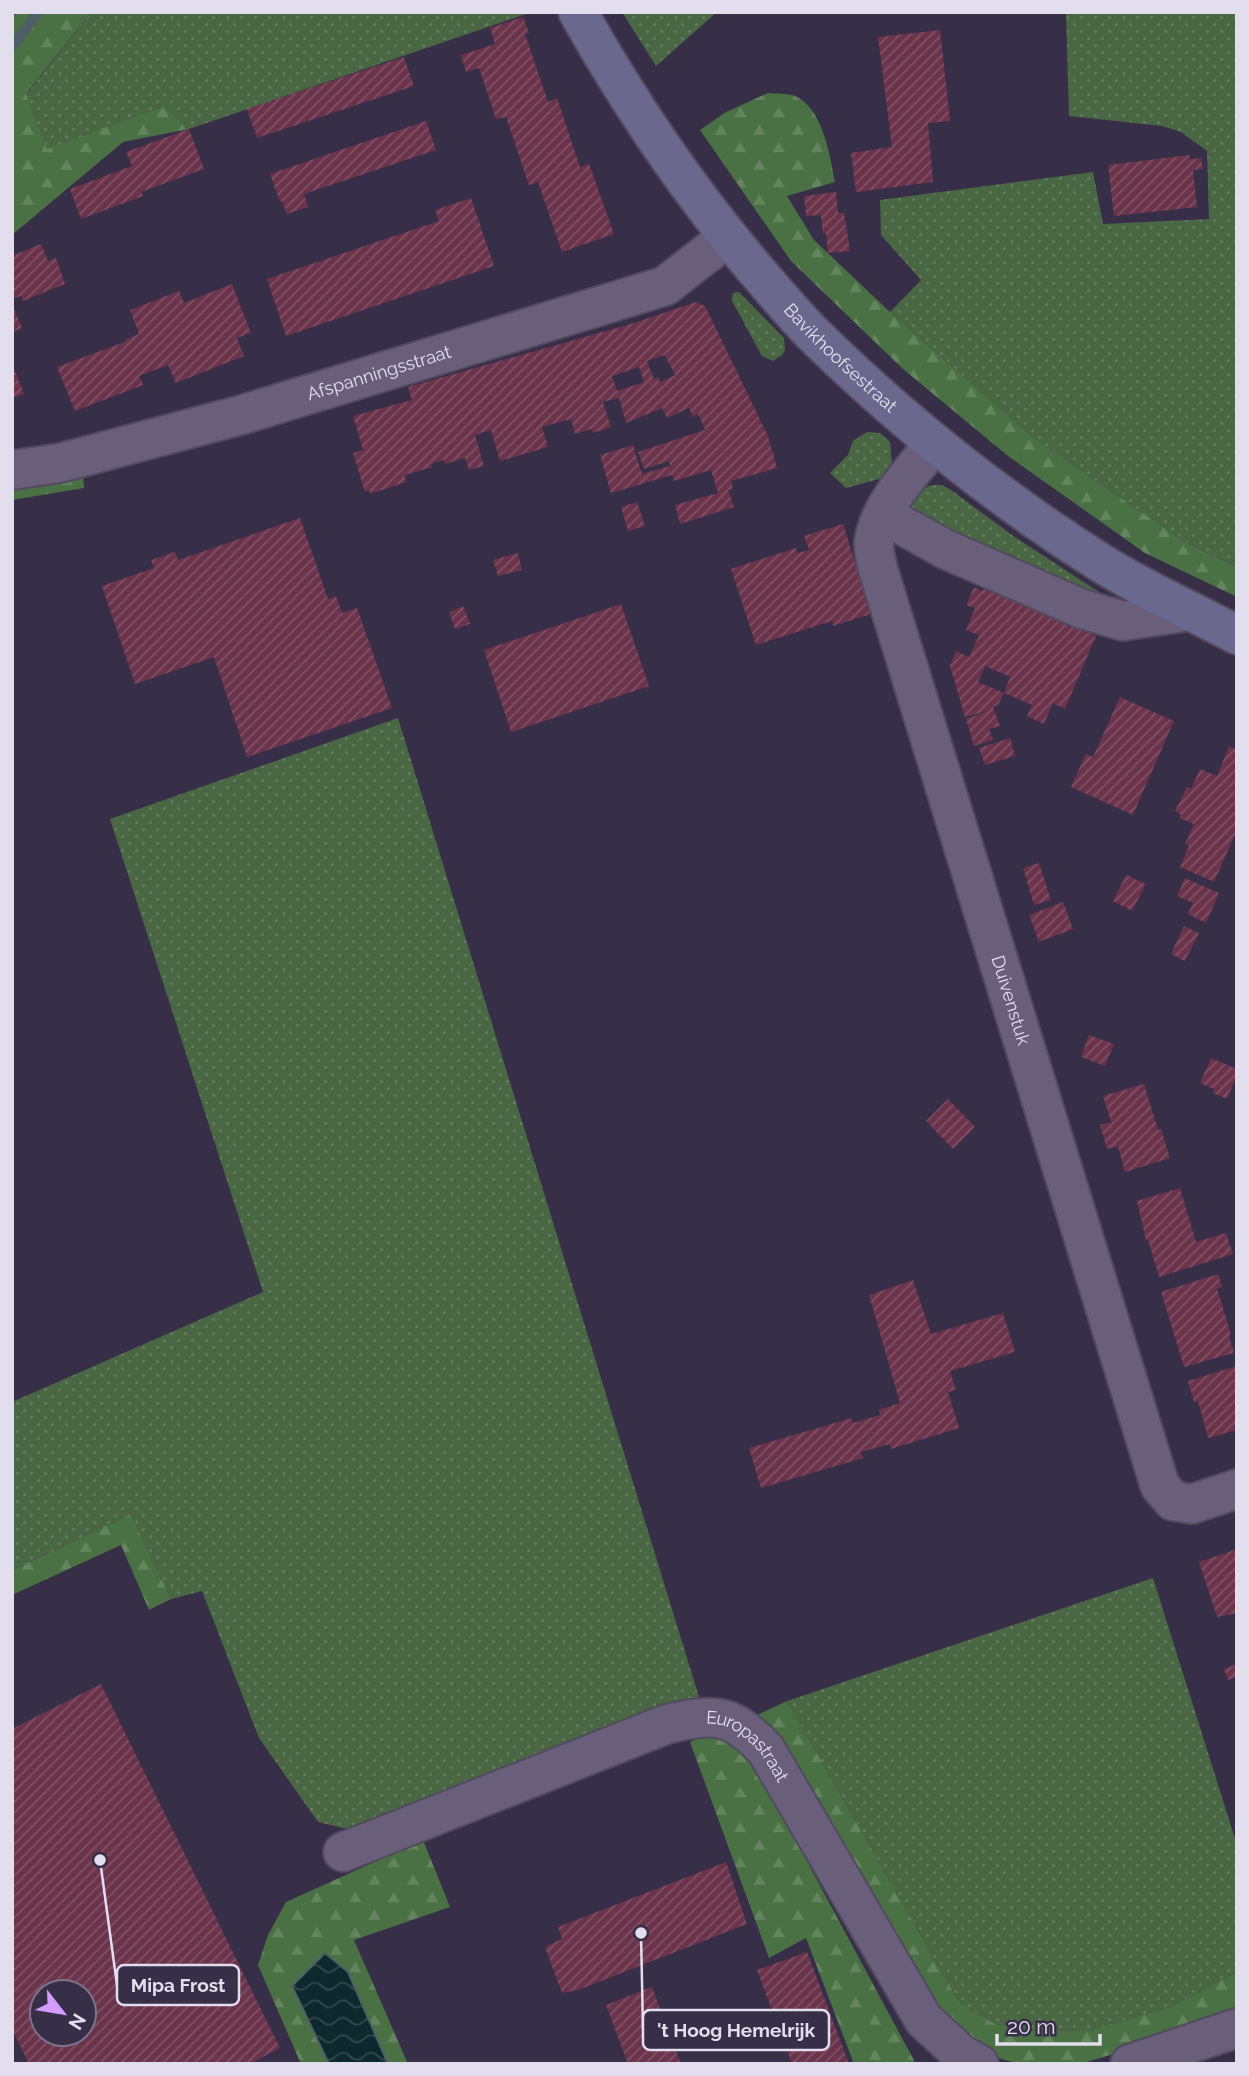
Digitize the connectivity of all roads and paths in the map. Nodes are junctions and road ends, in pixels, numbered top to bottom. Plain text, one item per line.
1 (578, 12) edge
2 (728, 237) junction
3 (934, 444) junction
4 (12, 470) edge
5 (884, 515) junction
6 (1191, 611) junction
7 (1237, 635) edge
8 (1237, 1489) edge
9 (343, 1852) dead end
10 (1237, 2028) edge
11 (979, 2064) edge
12 (1130, 2064) edge

1 - 2 street, Bavikhoofsestraat
2 - 3 street, Bavikhoofsestraat
2 - 4 street, Afspanningsstraat
3 - 5 street, Duivenstuk
3 - 6 street, Bavikhoofsestraat
5 - 6 street
5 - 8 street, Duivenstuk
6 - 7 street, Bavikhoofsestraat
9 - 11 street, Europastraat
10 - 12 street

